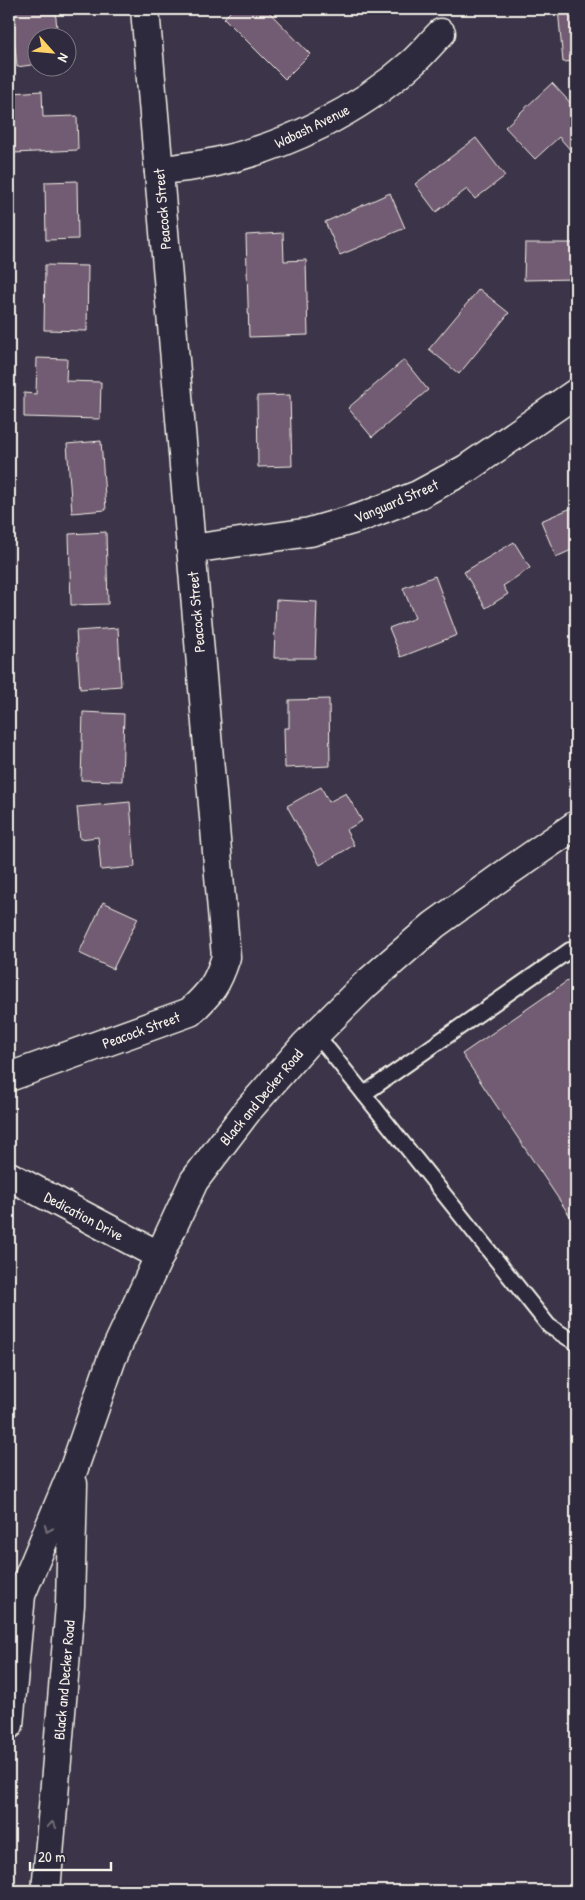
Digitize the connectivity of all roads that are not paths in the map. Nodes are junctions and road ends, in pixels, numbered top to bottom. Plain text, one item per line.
1 (145, 9) edge
2 (441, 33) dead end
3 (159, 171) junction
4 (576, 393) edge
5 (191, 549) junction
6 (576, 825) edge
7 (570, 950) dead end
8 (316, 1034) junction
9 (9, 1077) edge
10 (364, 1094) junction
11 (9, 1176) edge
12 (160, 1256) junction
13 (576, 1343) edge
14 (74, 1468) junction
15 (9, 1725) edge
16 (46, 1891) edge

1 - 3 street, Peacock Street
2 - 3 street, Wabash Avenue
3 - 5 street, Peacock Street
4 - 5 street, Vanguard Street
5 - 9 street, Peacock Street
6 - 8 street, Black and Decker Road
7 - 10 lane
8 - 10 lane
8 - 12 street, Black and Decker Road
10 - 13 lane
11 - 12 street, Dedication Drive
12 - 14 street, Black and Decker Road
14 -> 15 street, Black and Decker Road
16 -> 14 street, Black and Decker Road

